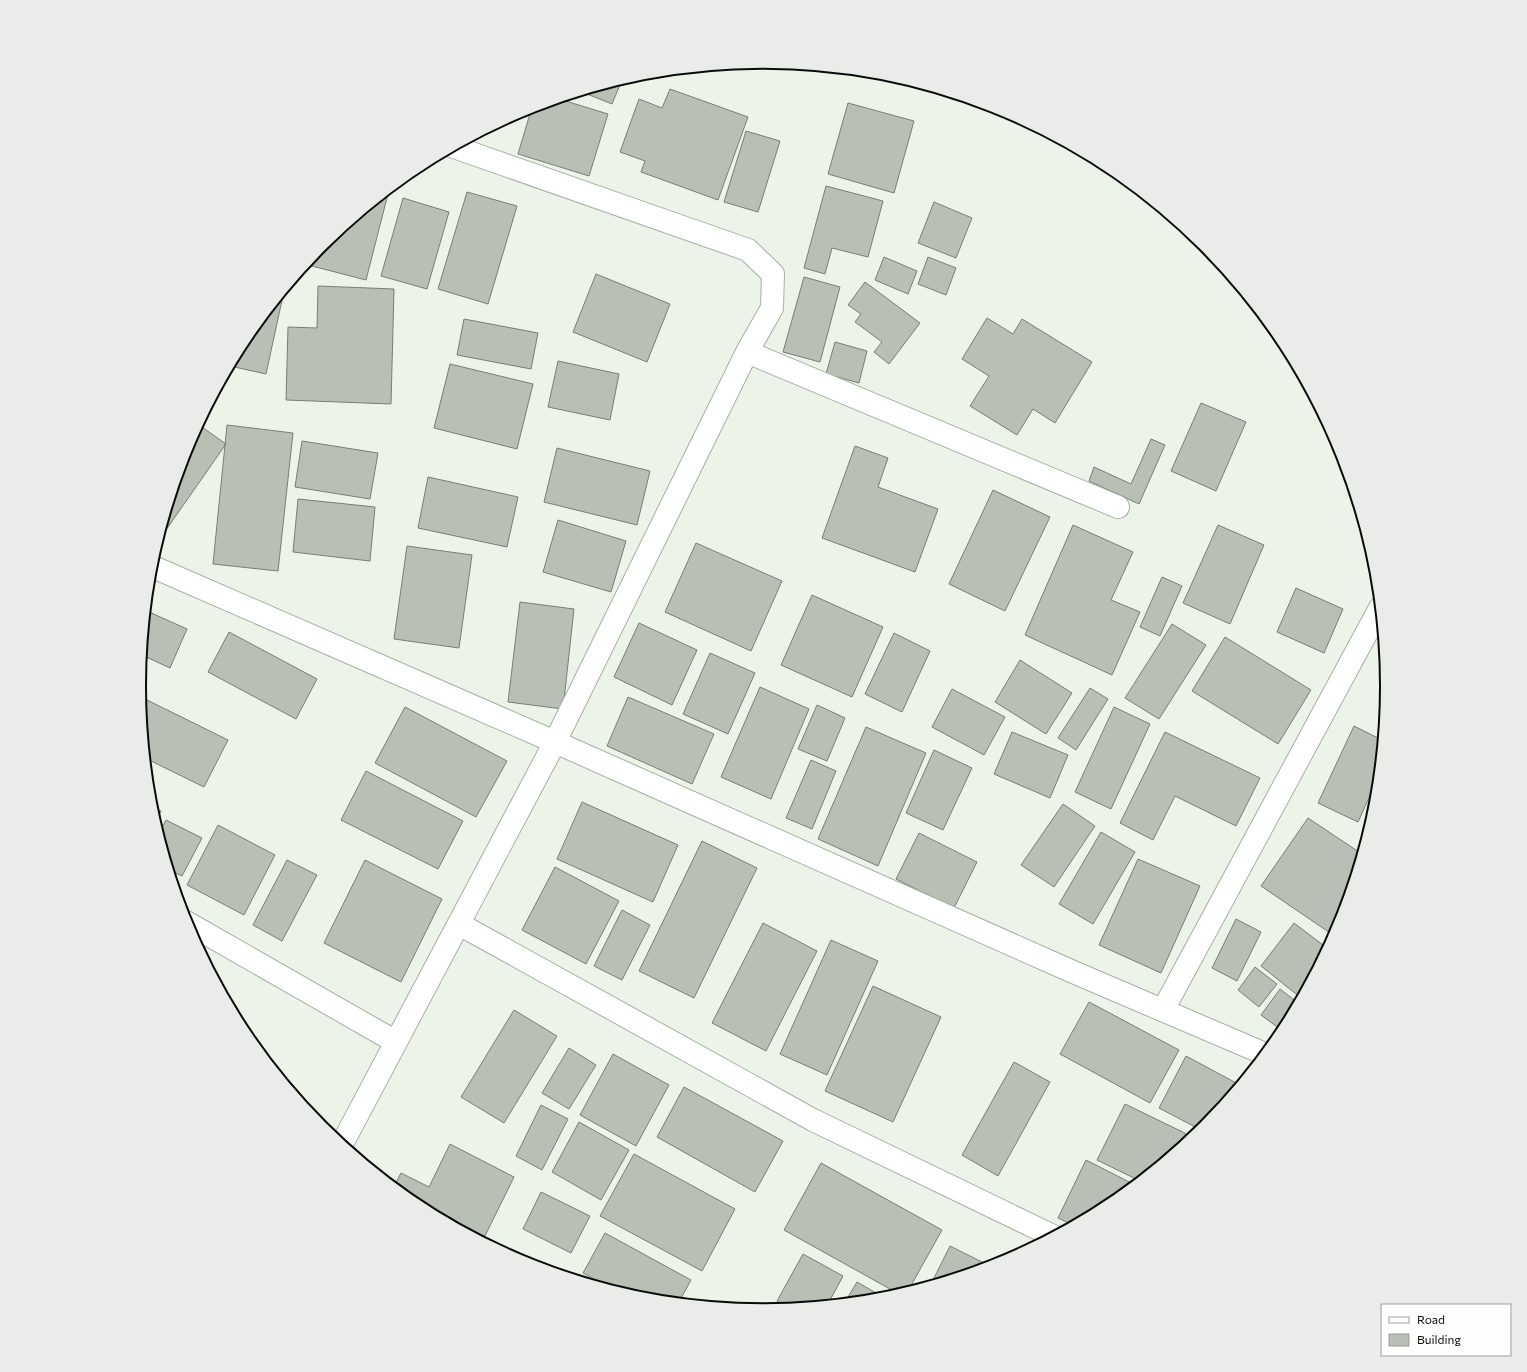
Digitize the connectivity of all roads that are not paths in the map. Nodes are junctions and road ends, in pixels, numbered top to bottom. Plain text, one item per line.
1 (460, 149) edge
2 (748, 352) junction
3 (1118, 507) dead end
4 (158, 569) edge
5 (1376, 615) edge
6 (556, 742) junction
7 (459, 924) junction
8 (195, 927) edge
9 (1163, 1010) junction
10 (396, 1042) junction
11 (1260, 1052) edge
12 (345, 1139) edge
13 (1047, 1233) edge

1 - 2 street
2 - 3 street
2 - 6 street
4 - 6 street
5 - 9 street
6 - 7 street
6 - 9 street
7 - 10 street
7 - 13 street
8 - 10 street
9 - 11 street
10 - 12 street

